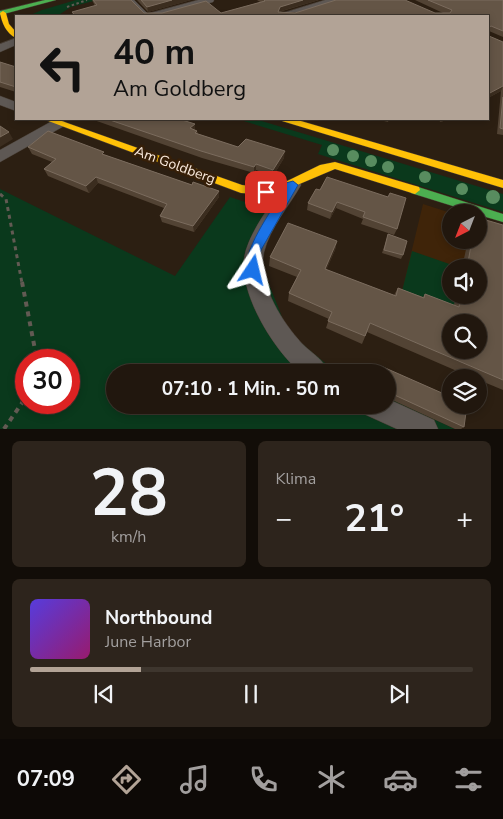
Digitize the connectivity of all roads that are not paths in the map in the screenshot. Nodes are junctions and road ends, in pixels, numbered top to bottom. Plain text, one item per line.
1 (53, 0) edge
2 (130, 0) edge
3 (209, 0) edge
4 (335, 0) edge
5 (2, 13) edge
6 (148, 15) edge
7 (153, 15) edge
8 (287, 15) edge
9 (15, 35) edge
10 (15, 42) edge
11 (0, 49) edge
12 (0, 100) edge
13 (15, 107) edge
14 (288, 120) edge
15 (54, 121) edge
16 (0, 157) edge
17 (503, 184) edge
18 (293, 185) junction
19 (503, 218) edge
20 (308, 364) edge
21 (392, 414) edge
22 (425, 429) edge

1 - 5 street
2 - 6 lane
3 - 7 street
4 - 8 street
5 - 9 street
10 - 11 street
12 - 13 street
14 - 17 street
15 - 16 street, Am Goldberg
15 - 18 street, Am Goldberg
18 - 19 street, Am Goldberg
18 - 20 street, Am Goldberg
21 - 22 street

